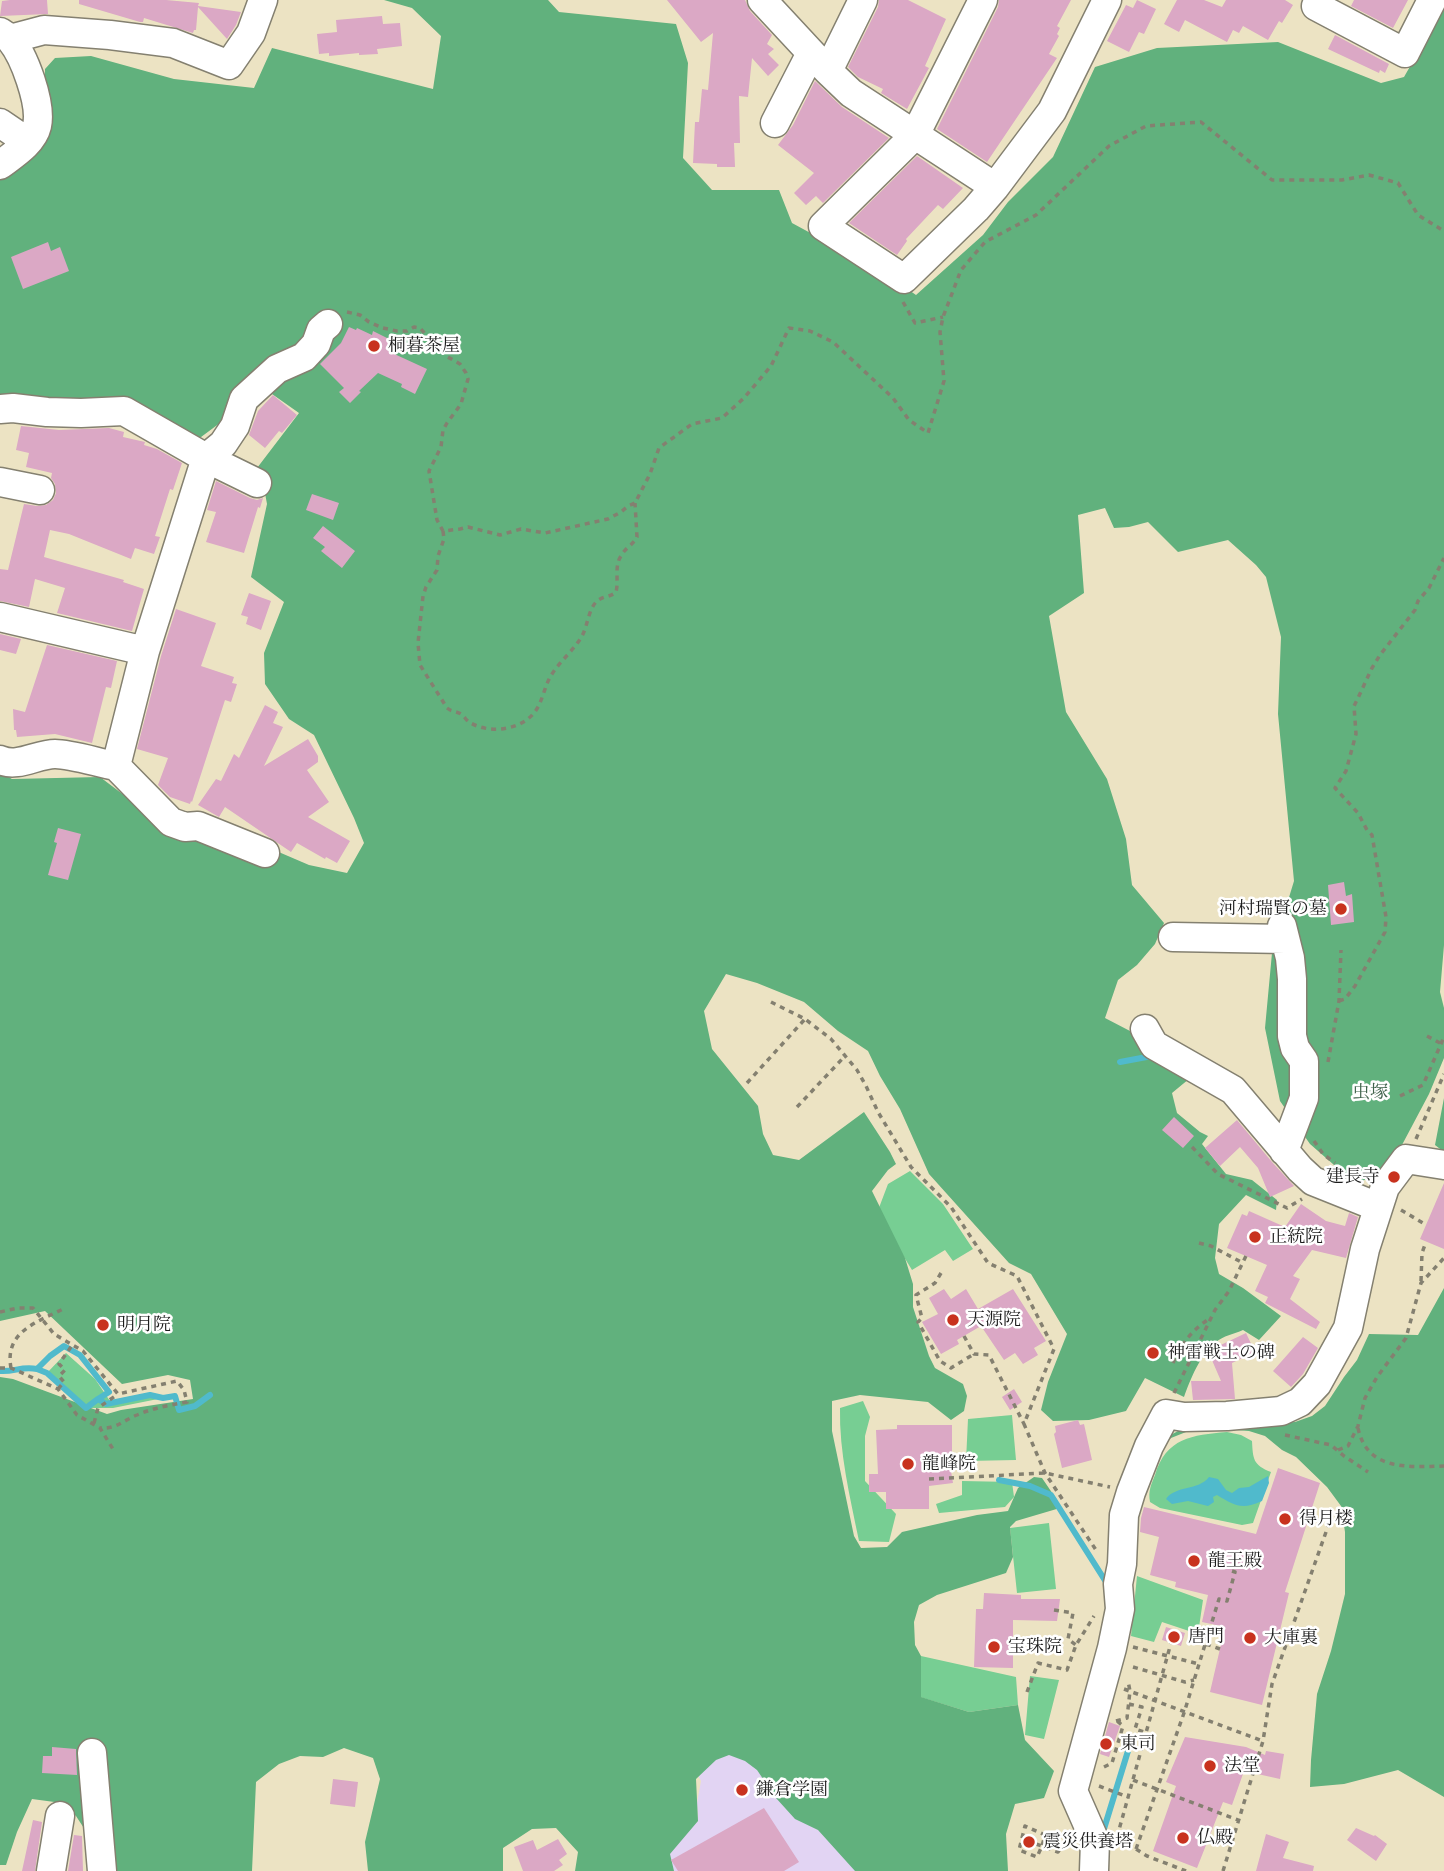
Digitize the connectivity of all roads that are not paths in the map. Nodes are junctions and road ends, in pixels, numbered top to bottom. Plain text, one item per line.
1 (263, 0) edge
2 (762, 0) edge
3 (863, 0) edge
4 (983, 0) edge
5 (1107, 0) edge
6 (1432, 0) edge
7 (1313, 2) edge
8 (5, 35) edge
9 (819, 62) junction
10 (0, 123) edge
11 (775, 123) dead end
12 (915, 135) junction
13 (28, 142) junction
14 (0, 165) edge
15 (995, 187) junction
16 (328, 324) road end
17 (0, 409) edge
18 (206, 458) junction
19 (0, 482) edge
20 (257, 483) dead end
21 (40, 490) dead end
22 (0, 617) edge
23 (145, 652) junction
24 (0, 760) edge
25 (116, 766) junction
26 (265, 853) dead end
27 (1173, 937) dead end
28 (1145, 1029) dead end
29 (1284, 1151) junction
30 (1444, 1165) edge
31 (1388, 1208) junction
32 (92, 1753) dead end
33 (60, 1816) dead end
34 (51, 1871) edge
35 (102, 1871) edge
36 (1094, 1871) edge

1 - 8 street
2 - 9 street
3 - 9 street
4 - 12 street
5 - 15 street
6 - 7 street
8 - 13 street
9 - 11 street
9 - 12 street
10 - 13 street
12 - 15 street
12 - 15 street
13 - 14 street
16 - 18 street
17 - 18 street
18 - 20 street
18 - 23 street
19 - 21 street
22 - 23 street
23 - 25 street
24 - 25 street
25 - 26 street
27 - 29 street
28 - 29 street
29 - 31 street
30 - 31 street
31 - 36 street
32 - 35 street
33 - 34 street

